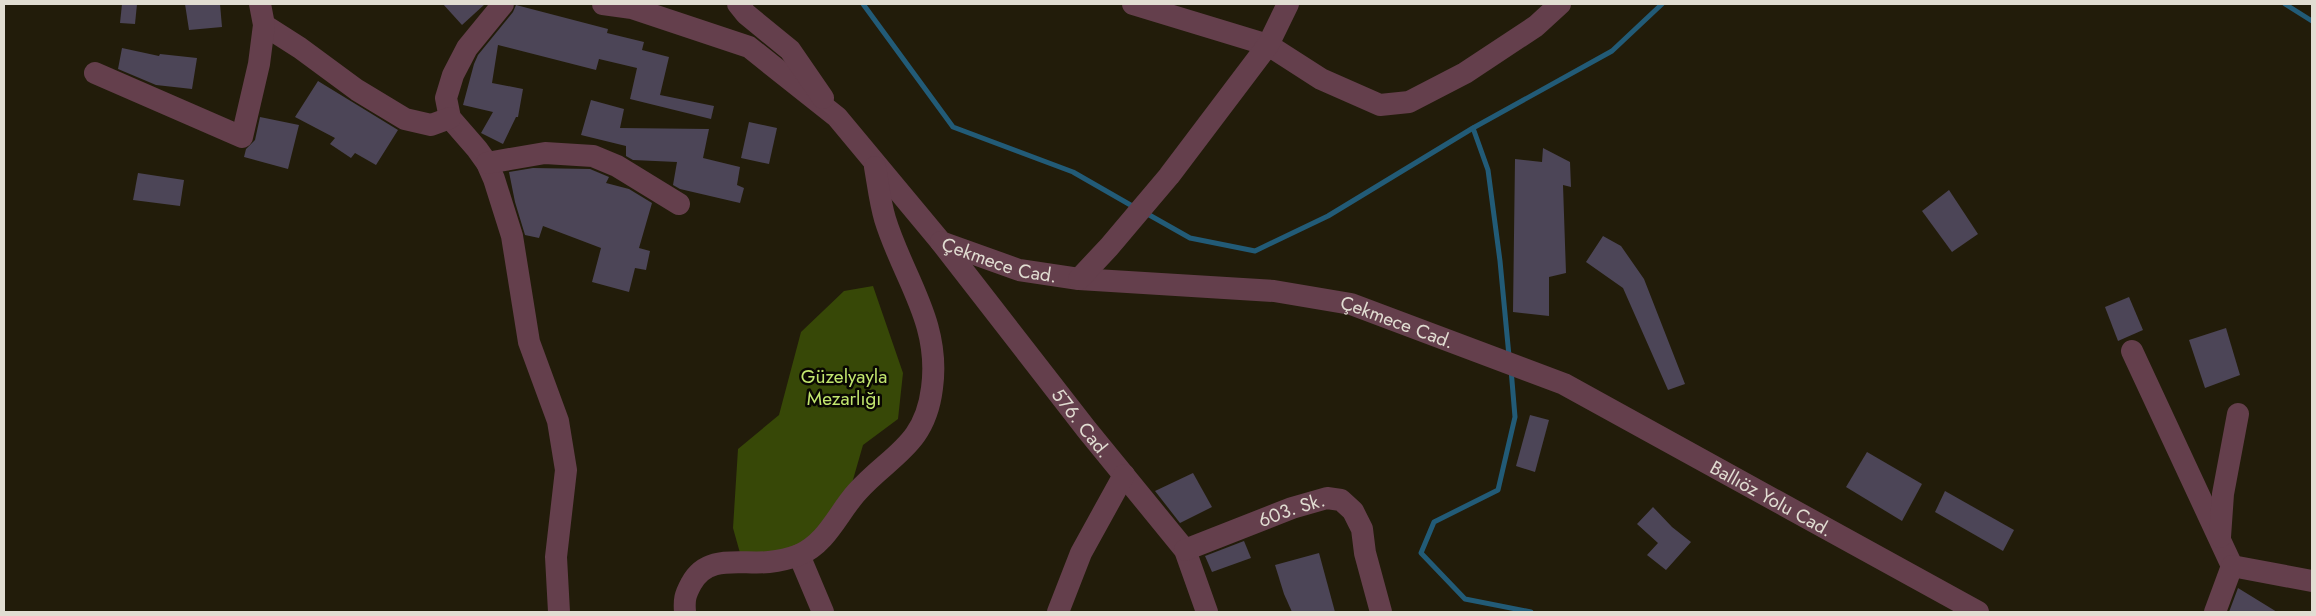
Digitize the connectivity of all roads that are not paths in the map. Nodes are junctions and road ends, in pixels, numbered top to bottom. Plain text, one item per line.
1 (503, 4) edge
2 (603, 4) edge
3 (738, 4) edge
4 (1133, 4) edge
5 (1288, 4) edge
6 (1560, 4) edge
7 (262, 14) edge
8 (1268, 46) junction
9 (95, 73) dead end
10 (837, 117) junction
11 (450, 118) junction
12 (487, 163) junction
13 (874, 164) junction
14 (679, 204) dead end
15 (941, 242) junction
16 (1079, 279) junction
17 (2132, 352) dead end
18 (1564, 384) joint
19 (2238, 414) dead end
20 (1124, 475) junction
21 (2220, 540) junction
22 (1185, 550) junction
23 (799, 555) junction
24 (2232, 566) junction
25 (2312, 582) edge
26 (560, 612) edge
27 (685, 612) edge
28 (823, 612) edge
29 (1058, 612) edge
30 (1207, 612) edge
31 (1381, 612) edge
32 (1977, 612) edge
33 (2215, 612) edge

1 - 11 street
2 - 10 street, Çekmece Cad.
3 - 10 street
4 - 8 street
5 - 8 street
6 - 8 street
7 - 9 street
7 - 11 street
8 - 16 street
10 - 13 street, Çekmece Cad.
11 - 12 street
12 - 14 street
12 - 26 street
13 - 15 street, Çekmece Cad.
13 - 23 street
15 - 16 street, Çekmece Cad.
15 - 20 street, 576. Cad.
16 - 18 street, Çekmece Cad.
17 - 21 street
18 - 32 street, Ballıöz Yolu Cad.
19 - 21 street
20 - 22 street, 576. Cad.
20 - 29 street
21 - 24 street
22 - 30 street, 576. Cad.
22 - 31 street, 603. Sk.
23 - 27 street
23 - 28 street
24 - 25 street
24 - 33 street

